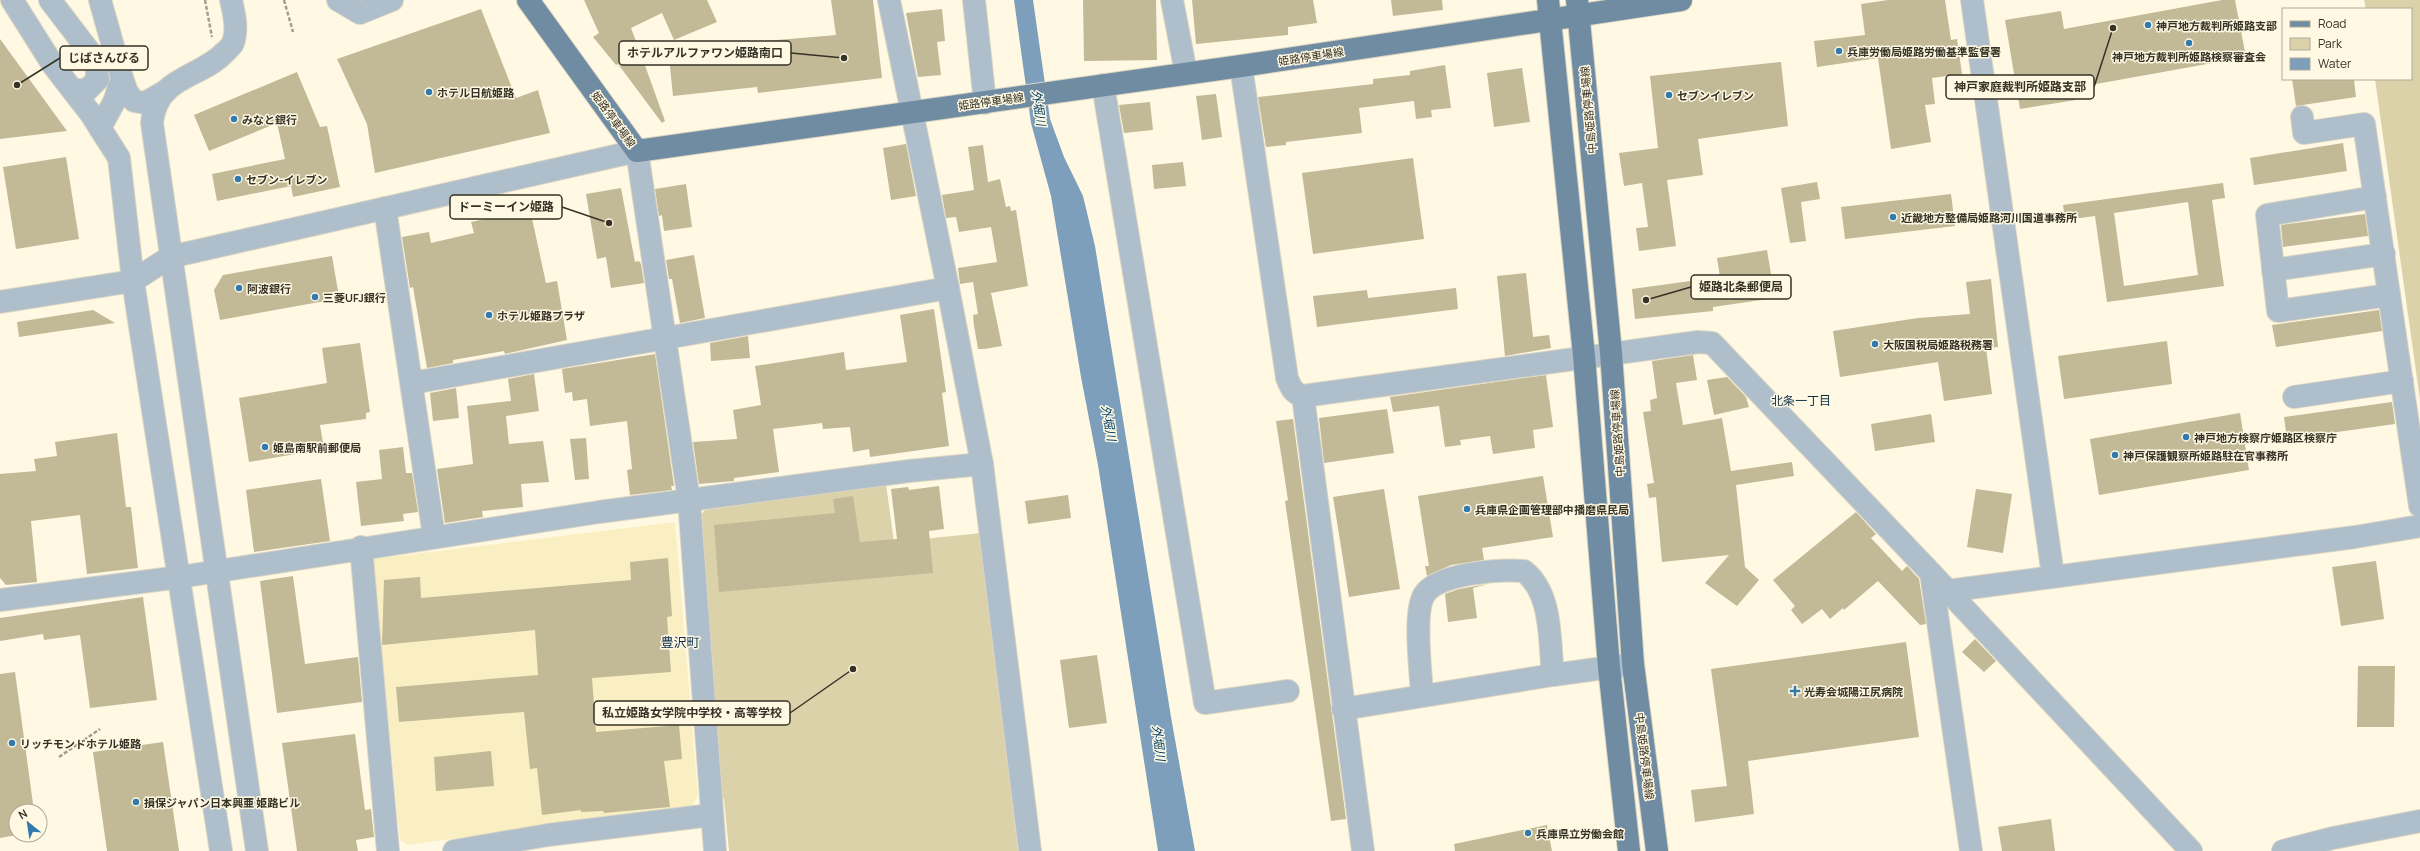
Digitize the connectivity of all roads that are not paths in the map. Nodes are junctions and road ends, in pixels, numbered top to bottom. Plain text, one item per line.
1 (12, 0) edge
2 (50, 0) edge
3 (100, 0) edge
4 (231, 0) edge
5 (338, 0) edge
6 (392, 0) edge
7 (528, 0) edge
8 (889, 0) edge
9 (974, 0) edge
10 (1172, 0) edge
11 (1681, 0) edge
12 (1972, 0) edge
13 (1578, 7) edge
14 (1550, 9) edge
15 (1240, 66) junction
16 (1186, 74) junction
17 (122, 78) junction
18 (1103, 84) junction
19 (73, 90) junction
20 (167, 90) junction
21 (985, 103) junction
22 (912, 112) junction
23 (2302, 117) dead end
24 (100, 128) junction
25 (637, 150) junction
26 (2375, 197) junction
27 (385, 208) junction
28 (2384, 254) junction
29 (170, 256) junction
30 (2273, 270) junction
31 (133, 281) junction
32 (948, 288) junction
33 (2390, 295) junction
34 (0, 302) edge
35 (664, 340) junction
36 (1611, 353) junction
37 (1584, 356) junction
38 (2402, 381) junction
39 (412, 383) junction
40 (1303, 396) junction
41 (2294, 397) dead end
42 (982, 464) junction
43 (690, 500) junction
44 (2420, 506) edge
45 (2420, 526) edge
46 (434, 536) junction
47 (361, 548) junction
48 (216, 571) junction
49 (1932, 573) junction
50 (2053, 576) junction
51 (180, 577) junction
52 (1946, 591) junction
53 (0, 600) edge
54 (1633, 664) junction
55 (1609, 667) junction
56 (1553, 675) junction
57 (1288, 691) dead end
58 (1422, 695) junction
59 (1343, 709) junction
60 (711, 815) junction
61 (2420, 821) edge
62 (551, 843) edge
63 (221, 851) edge
64 (257, 851) edge
65 (388, 851) edge
66 (454, 851) edge
67 (715, 851) edge
68 (1030, 851) edge
69 (1364, 851) edge
70 (1629, 851) edge
71 (1657, 851) edge
72 (1971, 851) edge
73 (2191, 851) edge
74 (2283, 851) edge

1 - 19 street
2 - 19 street
3 - 17 street
4 - 20 street
5 - 6 street
7 - 25 main road, 姫路停車場線
8 - 22 street
9 - 21 street
10 - 16 street
11 - 13 main road, 姫路停車場線
12 - 50 street
13 - 14 main road, 姫路停車場線
13 - 36 main road, 中島姫路停車場線
14 - 15 main road, 姫路停車場線
14 - 37 main road
15 - 16 main road, 姫路停車場線
15 - 40 street
16 - 18 main road, 姫路停車場線
17 - 20 street
17 - 24 street
18 - 21 main road, 姫路停車場線
18 - 57 street
19 - 24 street
20 - 29 street
21 - 22 main road, 姫路停車場線
22 - 25 main road, 姫路停車場線
22 - 32 street
23 - 26 street
24 - 31 street
25 - 27 street
25 - 35 street
26 - 28 street
26 - 30 street
27 - 29 street
27 - 39 street
28 - 30 street
28 - 33 street
29 - 31 street
29 - 48 street
30 - 33 street
31 - 34 street
31 - 51 street
32 - 35 street
32 - 42 street
33 - 38 street
35 - 39 street
35 - 43 street
36 - 37 street
36 - 49 street
36 - 54 main road, 中島姫路停車場線
37 - 40 street
37 - 55 main road
38 - 41 street
38 - 44 street
39 - 46 street
40 - 59 street
42 - 43 street
42 - 68 street
43 - 46 street
43 - 60 street
45 - 50 street
46 - 47 street
47 - 48 street
47 - 65 street
48 - 51 street
48 - 64 street
49 - 52 street
49 - 72 street
50 - 52 street
51 - 53 street
51 - 63 street
52 - 73 street
54 - 55 street
54 - 71 main road, 中島姫路停車場線
55 - 56 street
55 - 70 main road
56 - 58 street
56 - 58 street
58 - 59 street
59 - 69 street
60 - 62 street
60 - 67 street
61 - 74 street
62 - 66 street

